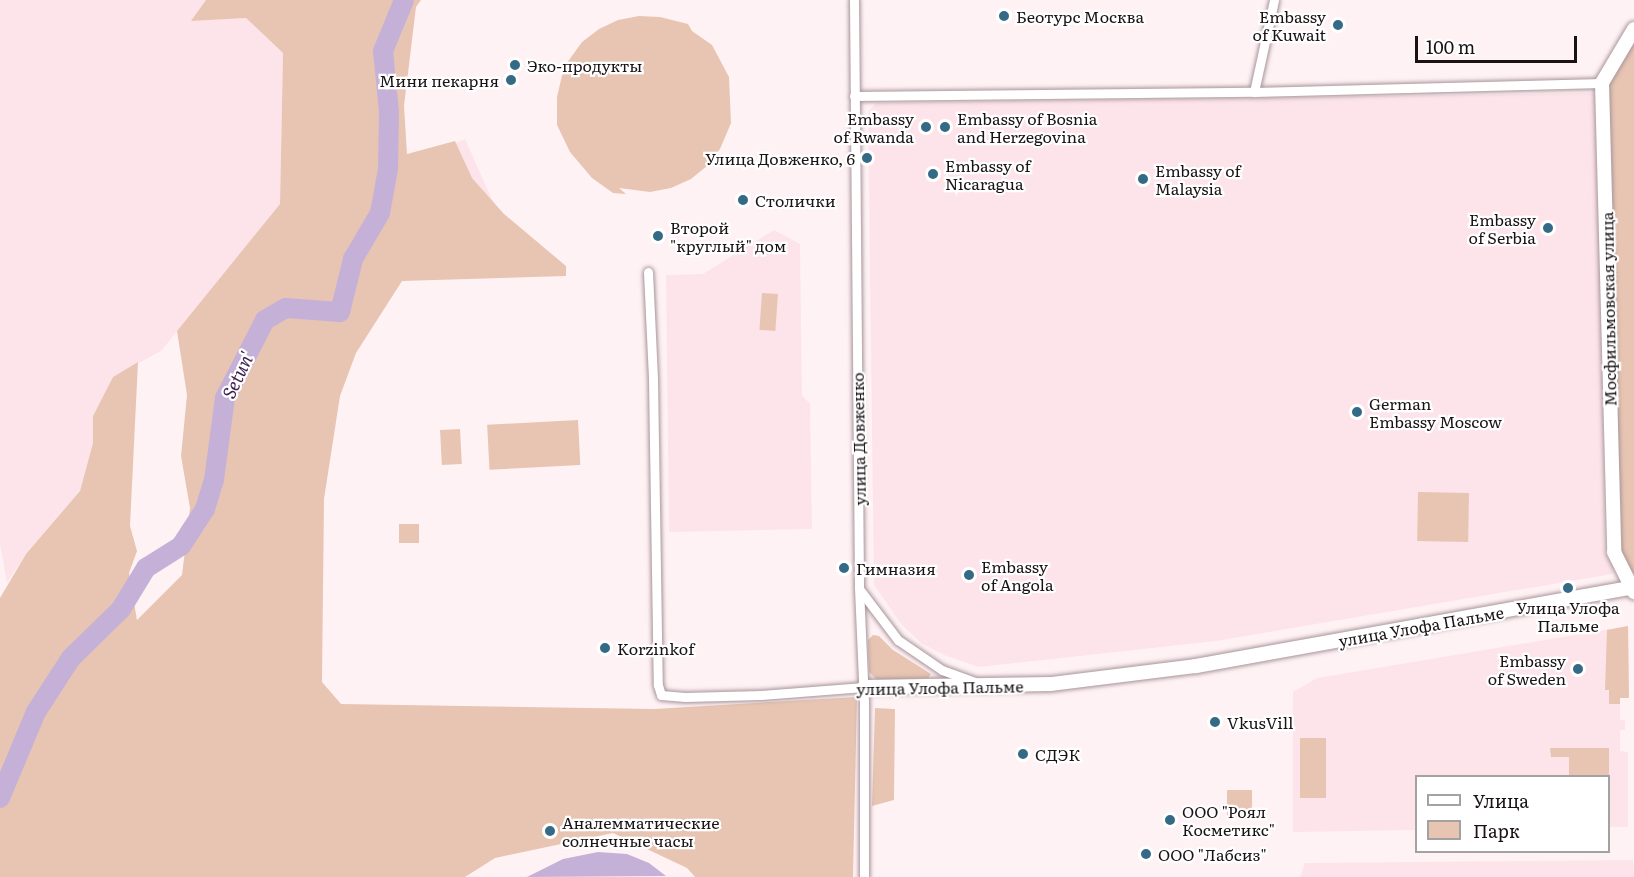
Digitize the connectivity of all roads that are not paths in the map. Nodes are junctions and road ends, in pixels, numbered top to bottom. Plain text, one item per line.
1 (854, 0) edge
2 (1274, 0) edge
3 (1634, 29) edge
4 (1602, 83) junction
5 (1254, 92) junction
6 (854, 96) junction
7 (648, 272) dead end
8 (859, 588) junction
9 (1633, 589) edge
10 (864, 687) junction
11 (994, 687) junction
12 (864, 877) edge

1 - 6 street, улица Довженко
2 - 5 street
3 - 4 street
4 - 5 street
4 - 9 street, Мосфильмовская улица
5 - 6 street
6 - 8 street, улица Довженко
7 - 10 street, улица Улофа Пальме
8 - 10 street, улица Довженко
8 - 11 street
9 - 11 street, улица Улофа Пальме
10 - 11 street, улица Улофа Пальме
10 - 12 street, улица Довженко

